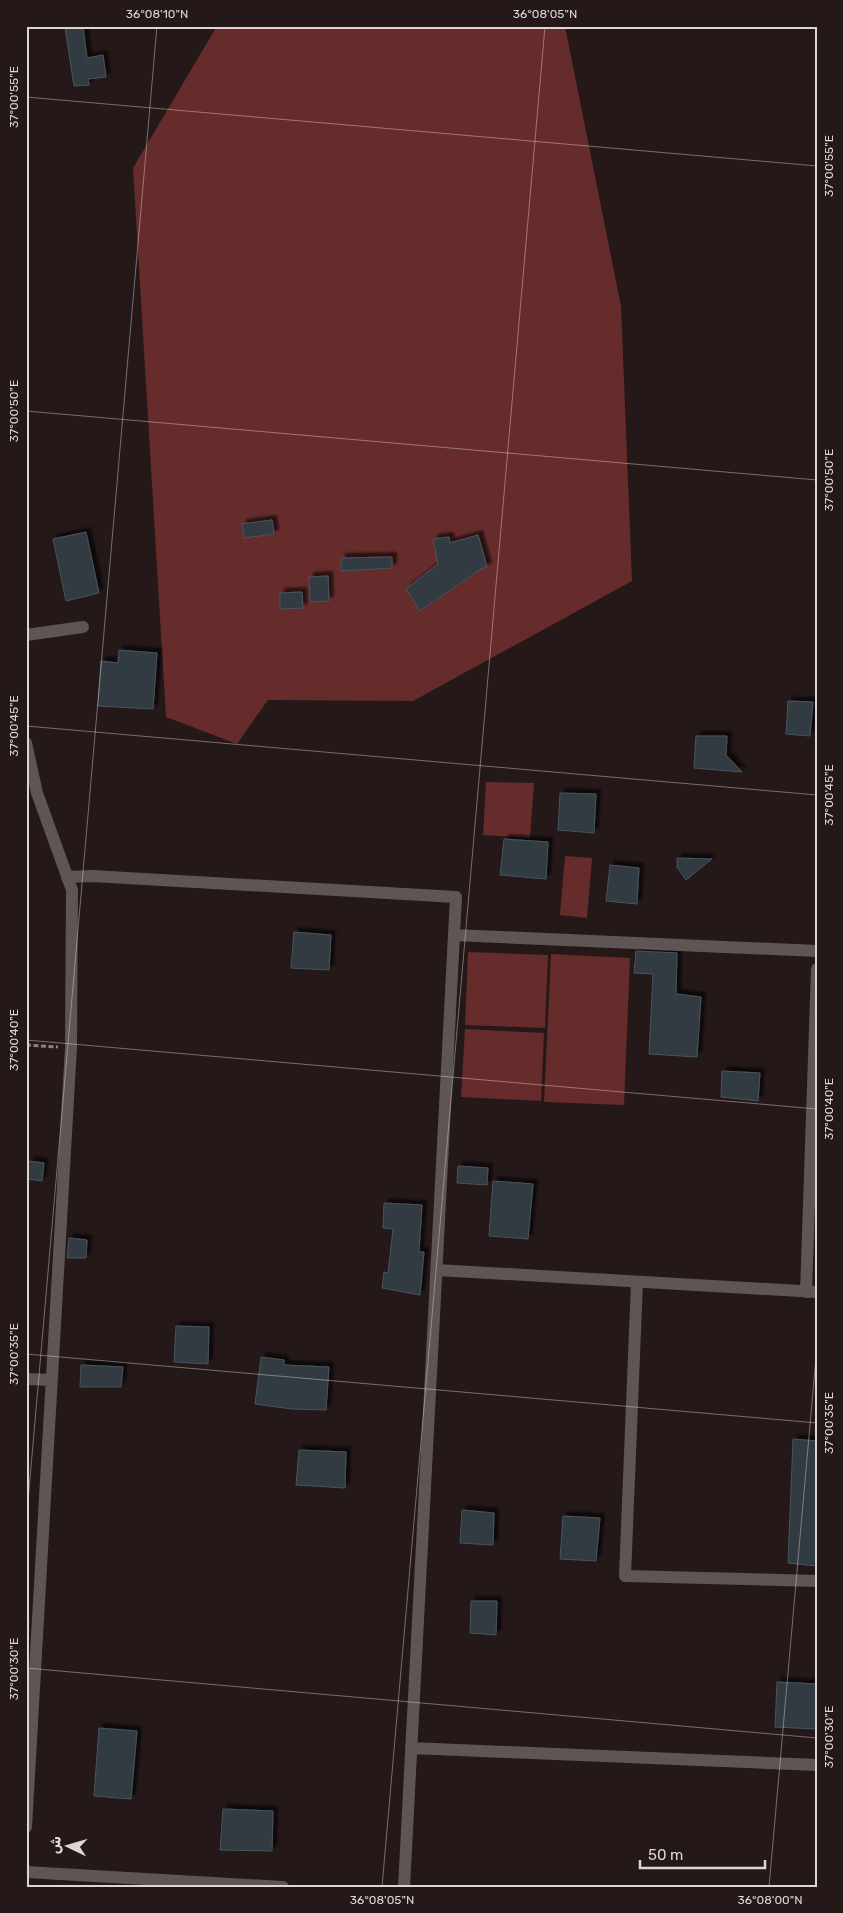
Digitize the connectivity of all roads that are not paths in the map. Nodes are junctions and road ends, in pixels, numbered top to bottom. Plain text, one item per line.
1 (83, 627) dead end
2 (26, 635) edge
3 (26, 743) edge
4 (67, 877) junction
5 (454, 934) junction
6 (817, 951) edge
7 (817, 969) edge
8 (437, 1270) junction
9 (637, 1282) junction
10 (812, 1292) edge
11 (26, 1379) edge
12 (51, 1380) junction
13 (817, 1581) edge
14 (412, 1748) junction
15 (817, 1765) edge
16 (26, 1827) edge
17 (26, 1872) edge
18 (284, 1887) edge
19 (404, 1887) edge

1 - 2 street
3 - 4 street
4 - 5 street
4 - 12 street
5 - 6 street
5 - 8 street
7 - 10 street
8 - 9 street
8 - 14 street
9 - 10 street
9 - 13 street
11 - 12 street
12 - 16 street
14 - 15 street
14 - 19 street
17 - 18 street

